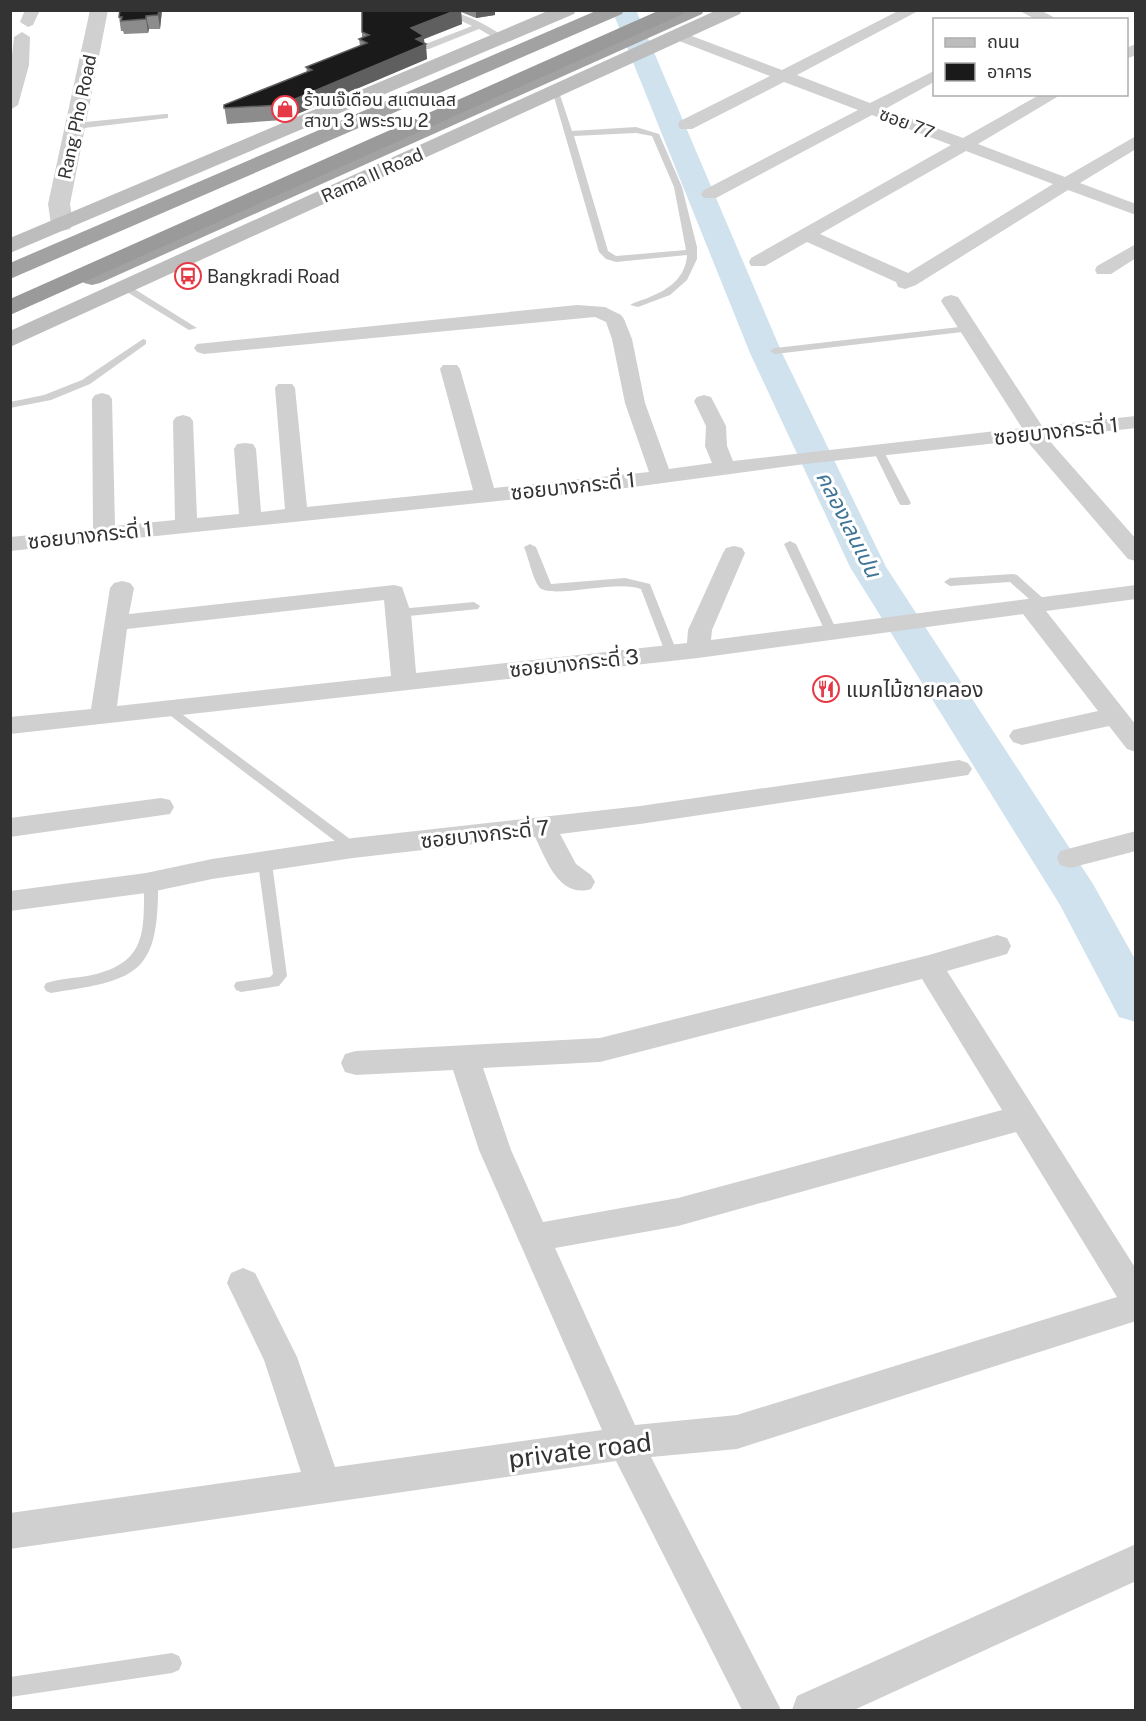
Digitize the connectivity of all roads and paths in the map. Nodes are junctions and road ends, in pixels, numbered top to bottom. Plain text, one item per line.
1 (99, 10) edge
2 (442, 10) edge
3 (567, 10) edge
4 (642, 10) edge
5 (676, 10) edge
6 (695, 10) edge
7 (733, 10) edge
8 (913, 10) edge
9 (1025, 10) edge
10 (612, 12) edge
11 (1049, 17) edge
12 (10, 22) edge
13 (479, 26) junction
14 (23, 27) edge
15 (679, 36) junction
16 (501, 38) junction
17 (650, 40) junction
18 (426, 47) edge
19 (617, 55) junction
20 (783, 76) junction
21 (933, 77) edge
22 (13, 82) edge
23 (555, 92) junction
24 (1051, 96) edge
25 (10, 105) edge
26 (871, 109) junction
27 (165, 116) dead end
28 (686, 125) dead end
29 (76, 126) junction
30 (569, 134) junction
31 (1136, 141) edge
32 (965, 145) junction
33 (1067, 184) junction
34 (710, 194) dead end
35 (1136, 210) edge
36 (62, 224) junction
37 (806, 235) junction
38 (10, 246) edge
39 (693, 247) junction
40 (1136, 249) edge
41 (758, 262) dead end
42 (1104, 270) dead end
43 (10, 272) edge
44 (10, 287) edge
45 (125, 287) junction
46 (951, 300) dead end
47 (635, 305) dead end
48 (10, 308) edge
49 (10, 314) edge
50 (192, 328) dead end
51 (968, 330) junction
52 (10, 340) edge
53 (143, 342) dead end
54 (204, 348) dead end
55 (775, 351) dead end
56 (450, 369) dead end
57 (285, 388) dead end
58 (102, 399) dead end
59 (704, 401) dead end
60 (10, 405) edge
61 (183, 422) dead end
62 (1136, 422) edge
63 (1034, 434) junction
64 (245, 449) dead end
65 (878, 450) junction
66 (726, 469) junction
67 (661, 477) junction
68 (485, 495) junction
69 (905, 503) dead end
70 (297, 514) junction
71 (250, 519) junction
72 (186, 525) junction
73 (104, 534) junction
74 (10, 544) edge
75 (790, 544) dead end
76 (530, 547) dead end
77 (734, 554) dead end
78 (1136, 554) edge
79 (950, 582) dead end
80 (122, 588) dead end
81 (1136, 592) edge
82 (403, 598) junction
83 (1036, 605) junction
84 (474, 606) dead end
85 (116, 624) junction
86 (832, 633) junction
87 (698, 650) junction
88 (671, 652) junction
89 (404, 682) junction
90 (167, 707) junction
91 (103, 714) junction
92 (1115, 716) junction
93 (10, 726) edge
94 (1022, 736) dead end
95 (1136, 742) edge
96 (959, 768) dead end
97 (161, 807) dead end
98 (543, 827) junction
99 (10, 828) edge
100 (1136, 841) edge
101 (354, 848) junction
102 (1070, 858) dead end
103 (265, 862) junction
104 (151, 882) junction
105 (581, 882) dead end
106 (10, 901) edge
107 (997, 946) dead end
108 (929, 966) junction
109 (241, 986) dead end
110 (51, 987) dead end
111 (464, 1057) junction
112 (356, 1063) dead end
113 (1023, 1117) junction
114 (534, 1238) junction
115 (243, 1283) dead end
116 (1136, 1299) edge
117 (1136, 1306) edge
118 (625, 1443) junction
119 (324, 1486) junction
120 (10, 1531) edge
121 (1136, 1562) edge
122 (172, 1663) dead end
123 (10, 1687) edge
124 (762, 1710) edge
125 (811, 1710) edge

1 - 29 street, Rang Pho Road
2 - 13 lane
3 - 16 main road
4 - 44 highway
5 - 48 highway
6 - 17 highway, Rama II Road
7 - 15 main road, Rama II Road
8 - 20 street
9 - 11 street
10 - 43 highway
12 - 14 street
13 - 16 lane
13 - 18 lane
14 - 22 street
15 - 17 main road, Rama II Road
15 - 20 street, ซอย 77
16 - 36 main road
17 - 19 main road, Rama II Road
19 - 23 main road, Rama II Road
19 - 49 highway, Rama II Road
20 - 26 street, ซอย 77
20 - 28 street
21 - 26 street
22 - 25 street
23 - 30 lane
23 - 45 main road, Rama II Road
24 - 32 street
26 - 32 street, ซอย 77
26 - 34 street
27 - 29 lane
29 - 36 street, Rang Pho Road
30 - 39 lane
30 - 39 lane
31 - 33 street
32 - 33 street, ซอย 77
32 - 37 street
33 - 35 street, ซอย 77
33 - 37 street
36 - 38 main road
37 - 41 street
39 - 47 lane
40 - 42 street
45 - 50 lane
45 - 52 main road, Rama II Road
46 - 51 street
51 - 55 lane
51 - 63 street
53 - 60 lane
54 - 67 street
56 - 68 street
57 - 70 street
58 - 73 street
59 - 66 street
61 - 72 street
62 - 63 street, ซอยบางกระดี่ 1
63 - 65 street, ซอยบางกระดี่ 1
63 - 78 street
64 - 71 street
65 - 66 street, ซอยบางกระดี่ 1
65 - 69 lane
66 - 67 street, ซอยบางกระดี่ 1
67 - 68 street, ซอยบางกระดี่ 1
68 - 70 street, ซอยบางกระดี่ 1
70 - 71 street, ซอยบางกระดี่ 1
71 - 72 street, ซอยบางกระดี่ 1
72 - 73 street, ซอยบางกระดี่ 1
73 - 74 street, ซอยบางกระดี่ 1
75 - 86 lane
76 - 88 lane
77 - 87 street
79 - 83 lane
80 - 85 street
81 - 83 street, ซอยบางกระดี่ 3
82 - 84 lane
82 - 85 street
82 - 89 street
83 - 86 street, ซอยบางกระดี่ 3
83 - 92 street
85 - 91 street
86 - 87 street, ซอยบางกระดี่ 3
87 - 88 street, ซอยบางกระดี่ 3
88 - 89 street, ซอยบางกระดี่ 3
89 - 90 street, ซอยบางกระดี่ 3
90 - 91 street, ซอยบางกระดี่ 3
90 - 101 lane
91 - 93 street, ซอยบางกระดี่ 3
92 - 94 street
92 - 95 street
96 - 98 street, ซอยบางกระดี่ 7
97 - 99 street
98 - 101 street, ซอยบางกระดี่ 7
98 - 105 street
100 - 102 street
101 - 103 street, ซอยบางกระดี่ 7
103 - 104 street, ซอยบางกระดี่ 7
103 - 109 lane
104 - 106 street, ซอยบางกระดี่ 7
104 - 110 lane
107 - 108 street
108 - 111 street
108 - 113 street
111 - 112 street
111 - 114 street
113 - 114 street
113 - 116 street
114 - 118 street
115 - 119 street
117 - 118 street, private road
118 - 119 street, private road
118 - 124 street
119 - 120 street, private road
121 - 125 street
122 - 123 lane

